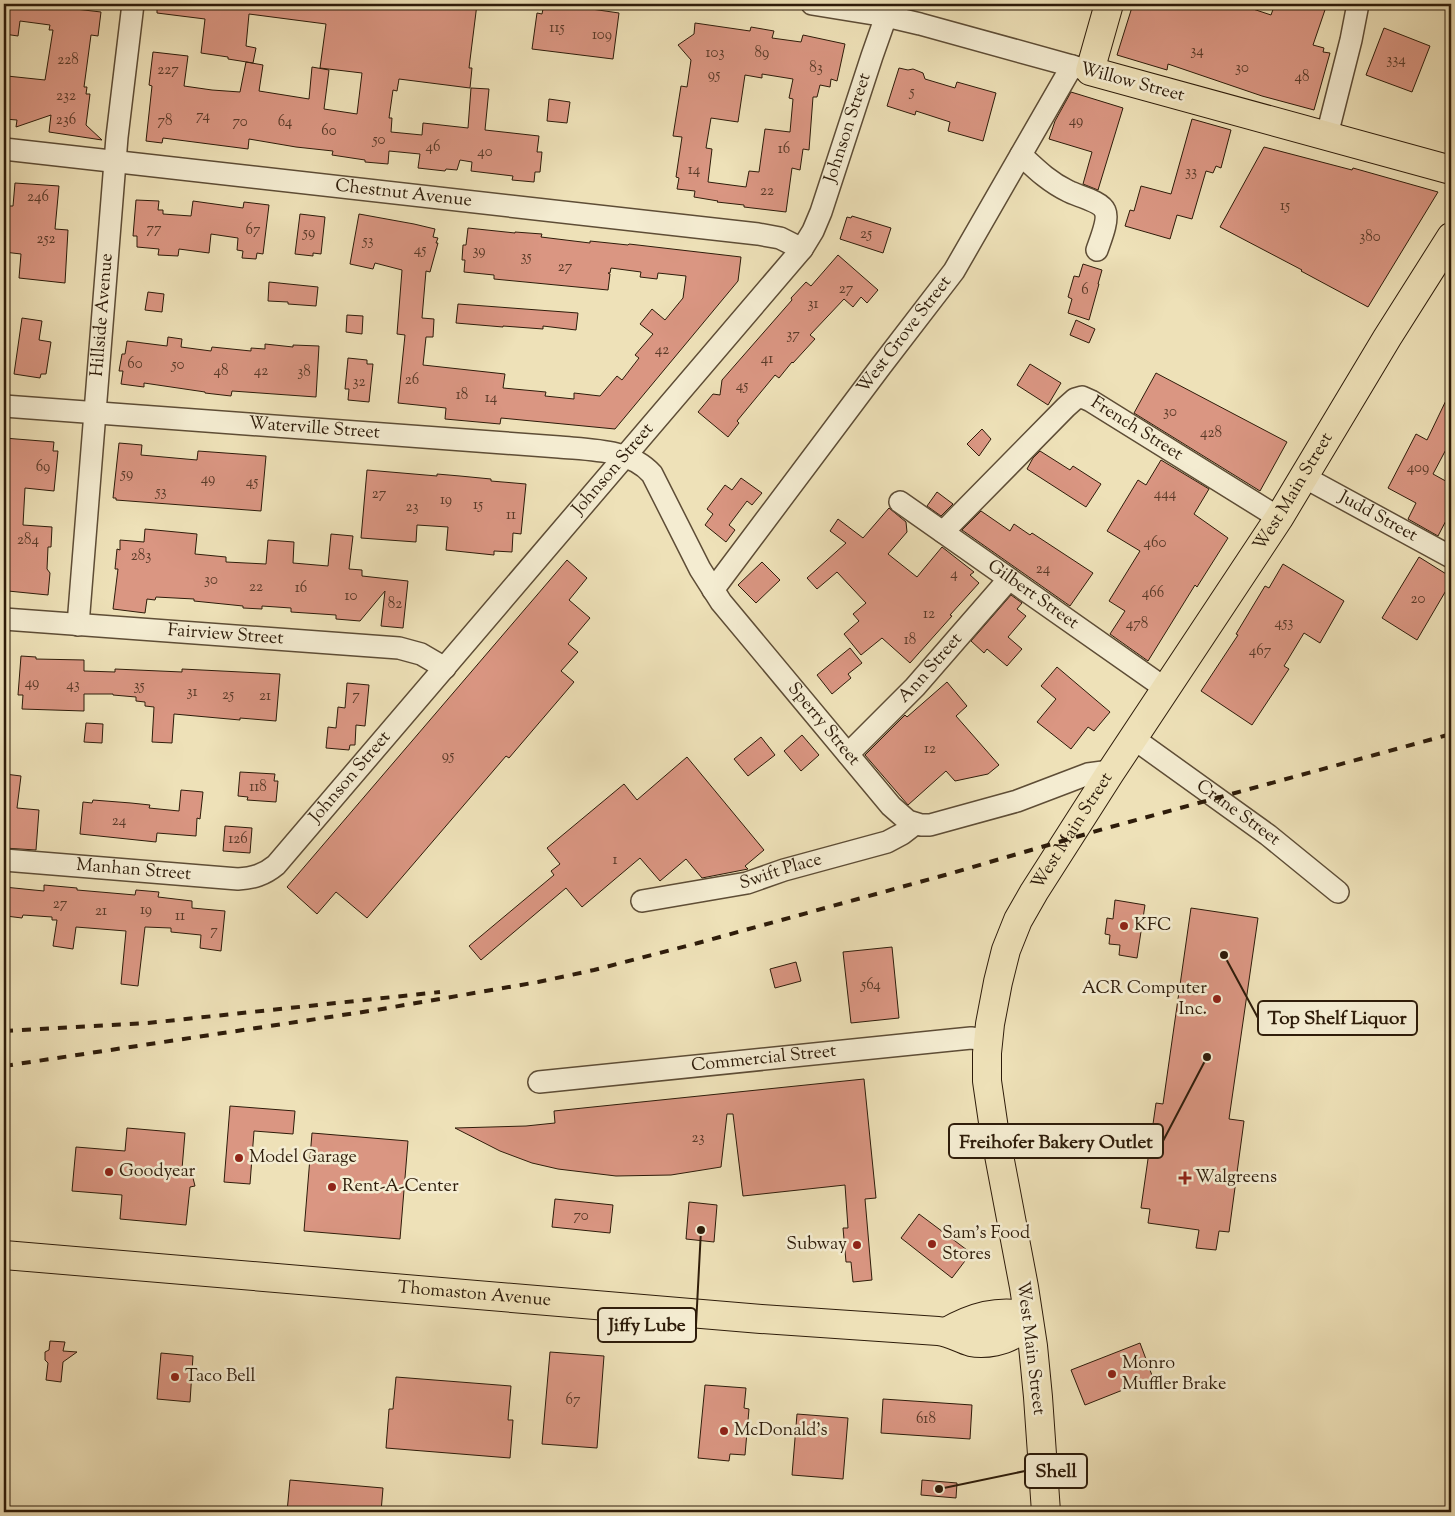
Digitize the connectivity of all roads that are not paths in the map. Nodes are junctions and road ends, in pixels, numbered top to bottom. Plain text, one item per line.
1 (133, 4) edge
2 (812, 4) edge
3 (1109, 4) edge
4 (1358, 4) edge
5 (888, 10) edge
6 (1081, 69) junction
7 (1327, 136) junction
8 (4, 149) edge
9 (1021, 155) junction
10 (114, 161) junction
11 (1451, 170) edge
12 (1451, 237) edge
13 (802, 249) junction
14 (1097, 250) dead end
15 (4, 406) edge
16 (95, 413) junction
17 (624, 456) junction
18 (1304, 477) junction
19 (900, 502) dead end
20 (1279, 518) junction
21 (943, 532) junction
22 (1451, 557) edge
23 (1009, 579) junction
24 (713, 590) junction
25 (4, 619) edge
26 (78, 625) junction
27 (445, 668) junction
28 (1166, 689) junction
29 (1133, 738) junction
30 (848, 754) junction
31 (1110, 773) junction
32 (915, 824) junction
33 (4, 860) edge
34 (262, 875) joint
35 (1338, 892) dead end
36 (642, 901) dead end
37 (988, 1040) junction
38 (539, 1082) dead end
39 (4, 1255) edge
40 (1028, 1316) junction
41 (1046, 1512) edge

1 - 10 street, Hillside Avenue
2 - 5 street, Willow Street
3 - 6 main road
4 - 7 street
5 - 6 street, Willow Street
5 - 13 street, Johnson Street
6 - 7 main road, Willow Street
6 - 9 street, West Grove Street
7 - 11 main road, Willow Street
8 - 10 street, Chestnut Avenue
9 - 14 street
9 - 24 street, West Grove Street
10 - 13 street, Chestnut Avenue
10 - 16 street, Hillside Avenue
12 - 18 main road, West Main Street
13 - 17 street, Johnson Street
15 - 16 street, Waterville Street
16 - 17 street, Waterville Street
16 - 26 street, Hillside Avenue
17 - 24 street, Sperry Street
17 - 27 street, Johnson Street
18 - 20 main road, West Main Street
18 - 22 street, Judd Street
19 - 21 street, Gilbert Street
20 - 21 street, French Street
20 - 28 main road, West Main Street
21 - 23 street, Gilbert Street
23 - 28 street, Gilbert Street
23 - 30 street, Ann Street
24 - 30 street, Sperry Street
25 - 26 street, Fairview Street
26 - 27 street, Fairview Street
27 - 34 street, Johnson Street
28 - 29 main road, West Main Street
29 - 31 main road, West Main Street
29 - 35 street, Crane Street
30 - 32 street, Sperry Street
31 - 32 street
31 - 37 main road, West Main Street
32 - 36 street, Swift Place
33 - 34 street, Manhan Street
37 - 38 street, Commercial Street
37 - 40 main road, West Main Street
39 - 40 main road, Thomaston Avenue
40 - 41 main road, West Main Street

